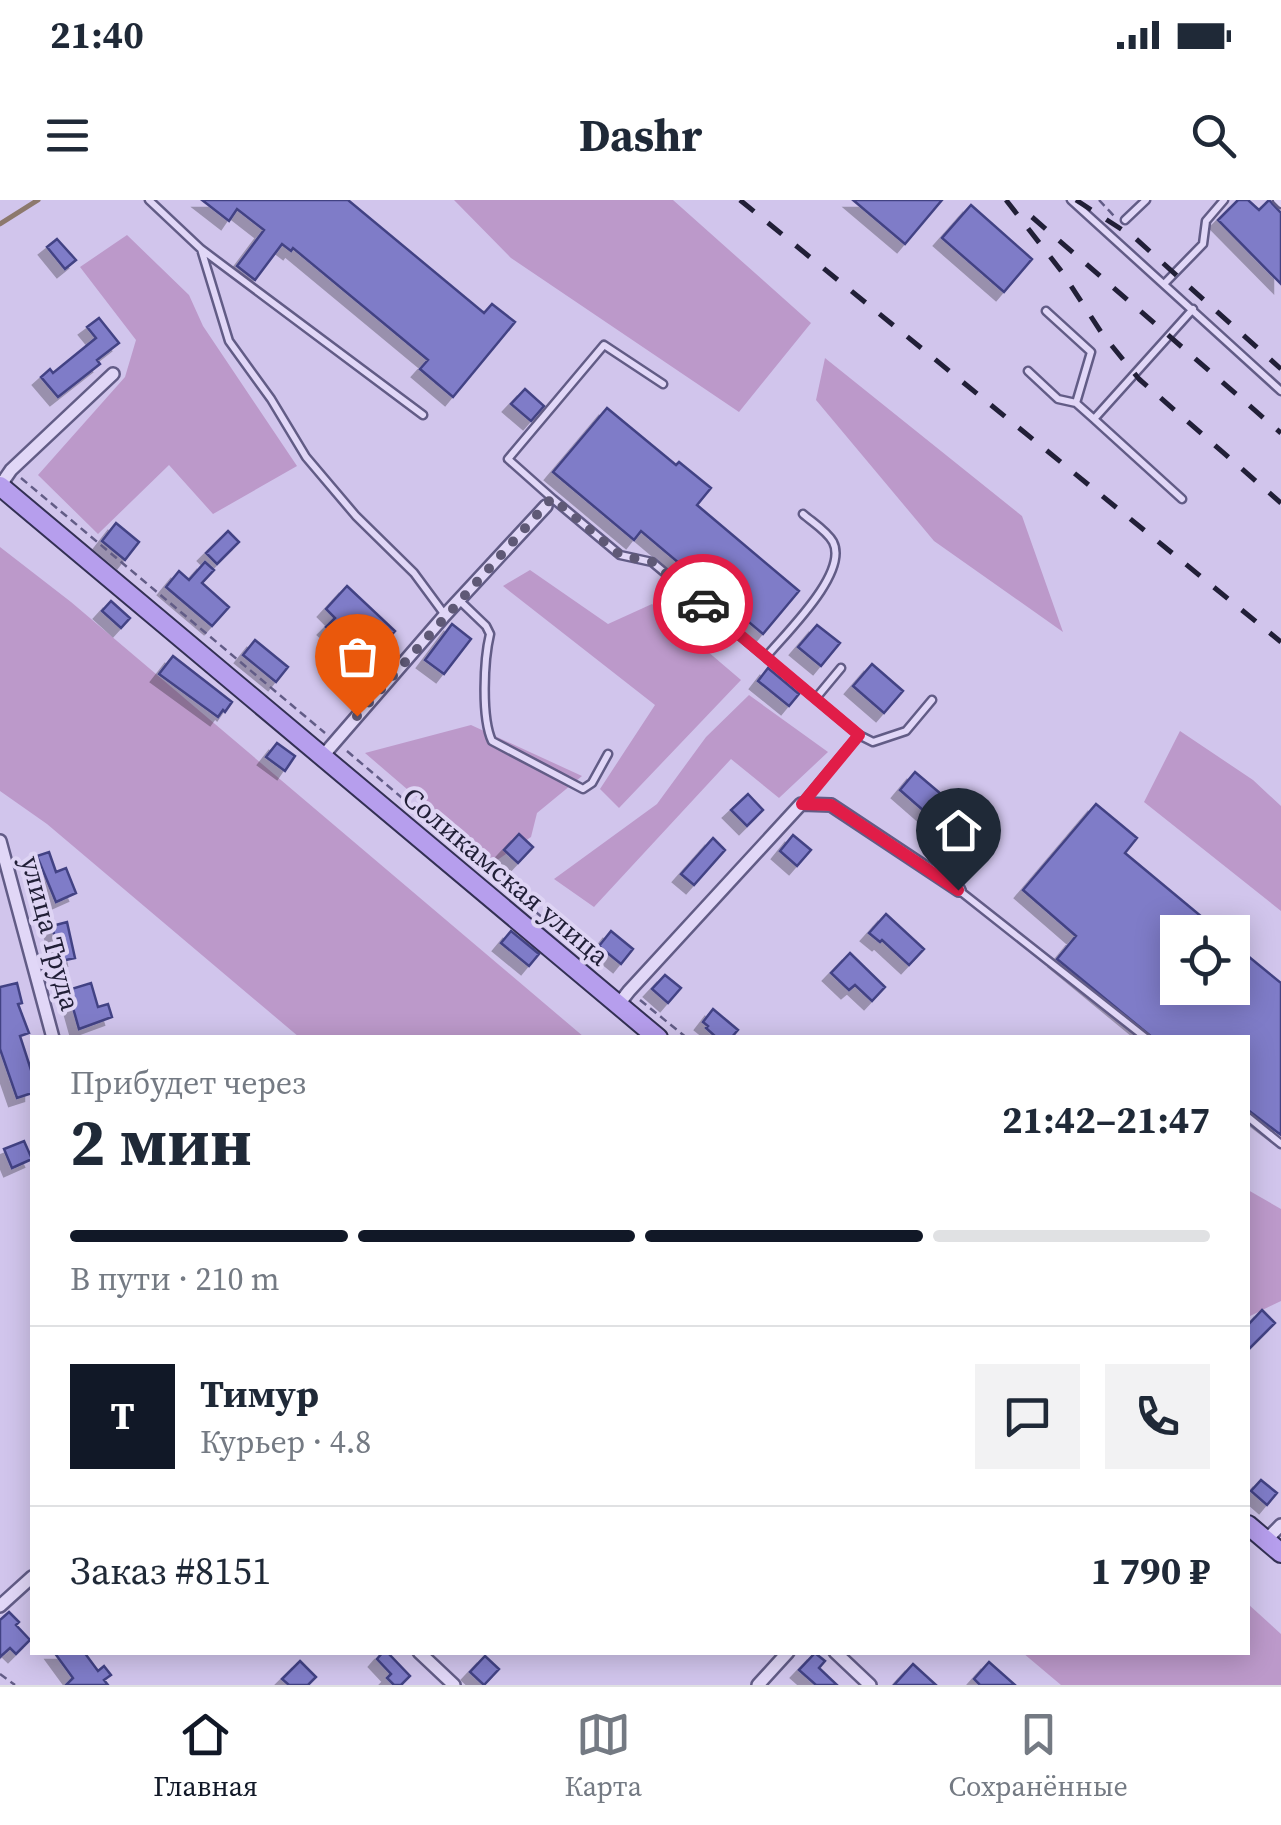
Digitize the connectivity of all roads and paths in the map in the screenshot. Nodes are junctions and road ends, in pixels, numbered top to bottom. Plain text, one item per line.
1 (149, 200) edge
2 (1071, 200) edge
3 (1099, 200) edge
4 (1146, 200) edge
5 (1224, 200) edge
6 (1126, 220) joint
7 (201, 249) junction
8 (1165, 283) junction
9 (1193, 309) junction
10 (1046, 310) dead end
11 (1028, 371) dead end
12 (113, 374) dead end
13 (663, 384) dead end
14 (1281, 391) edge
15 (1076, 402) junction
16 (423, 415) dead end
17 (1094, 419) junction
18 (4, 480) edge
19 (1182, 499) dead end
20 (550, 502) junction
21 (803, 514) dead end
22 (459, 600) junction
23 (445, 615) junction
24 (766, 656) junction
25 (842, 668) dead end
26 (816, 698) junction
27 (932, 700) dead end
28 (859, 735) junction
29 (335, 742) junction
30 (608, 754) dead end
31 (321, 758) junction
32 (802, 804) junction
33 (0, 841) edge
34 (958, 890) joint
35 (586, 954) dead end
36 (623, 998) junction
37 (53, 1035) edge
38 (655, 1035) edge
39 (682, 1035) edge
40 (1142, 1035) edge
41 (1250, 1119) edge
42 (1281, 1144) edge
43 (1281, 1524) edge
44 (1250, 1527) edge
45 (1266, 1540) junction
46 (1281, 1554) edge
47 (30, 1579) edge
48 (0, 1606) edge
49 (422, 1655) edge
50 (785, 1655) edge
51 (838, 1655) edge
52 (0, 1674) edge
53 (15, 1685) edge
54 (454, 1685) edge
55 (758, 1685) edge
56 (870, 1685) edge

1 - 7 lane
2 - 8 lane
3 - 6 path
4 - 6 lane
5 - 8 lane
7 - 16 lane
7 - 23 lane
8 - 9 lane
9 - 14 lane
9 - 17 lane
10 - 15 lane
11 - 15 lane
12 - 18 street
13 - 20 lane
15 - 17 lane
17 - 19 lane
18 - 29 path
18 - 31 main road, Соликамская улица
20 - 22 street
20 - 24 lane
21 - 24 lane
22 - 23 street
22 - 30 lane
23 - 29 street
24 - 26 lane
25 - 26 lane
26 - 28 lane
27 - 28 lane
28 - 32 lane
29 - 31 street
29 - 35 path
31 - 36 main road, Соликамская улица
32 - 34 street
32 - 36 street
33 - 37 street, улица Труда
34 - 40 lane
36 - 38 main road, Соликамская улица
36 - 39 path
41 - 42 lane
43 - 45 street
44 - 45 main road
45 - 46 main road
47 - 48 street
49 - 54 street
50 - 55 street
51 - 56 street
52 - 53 path

